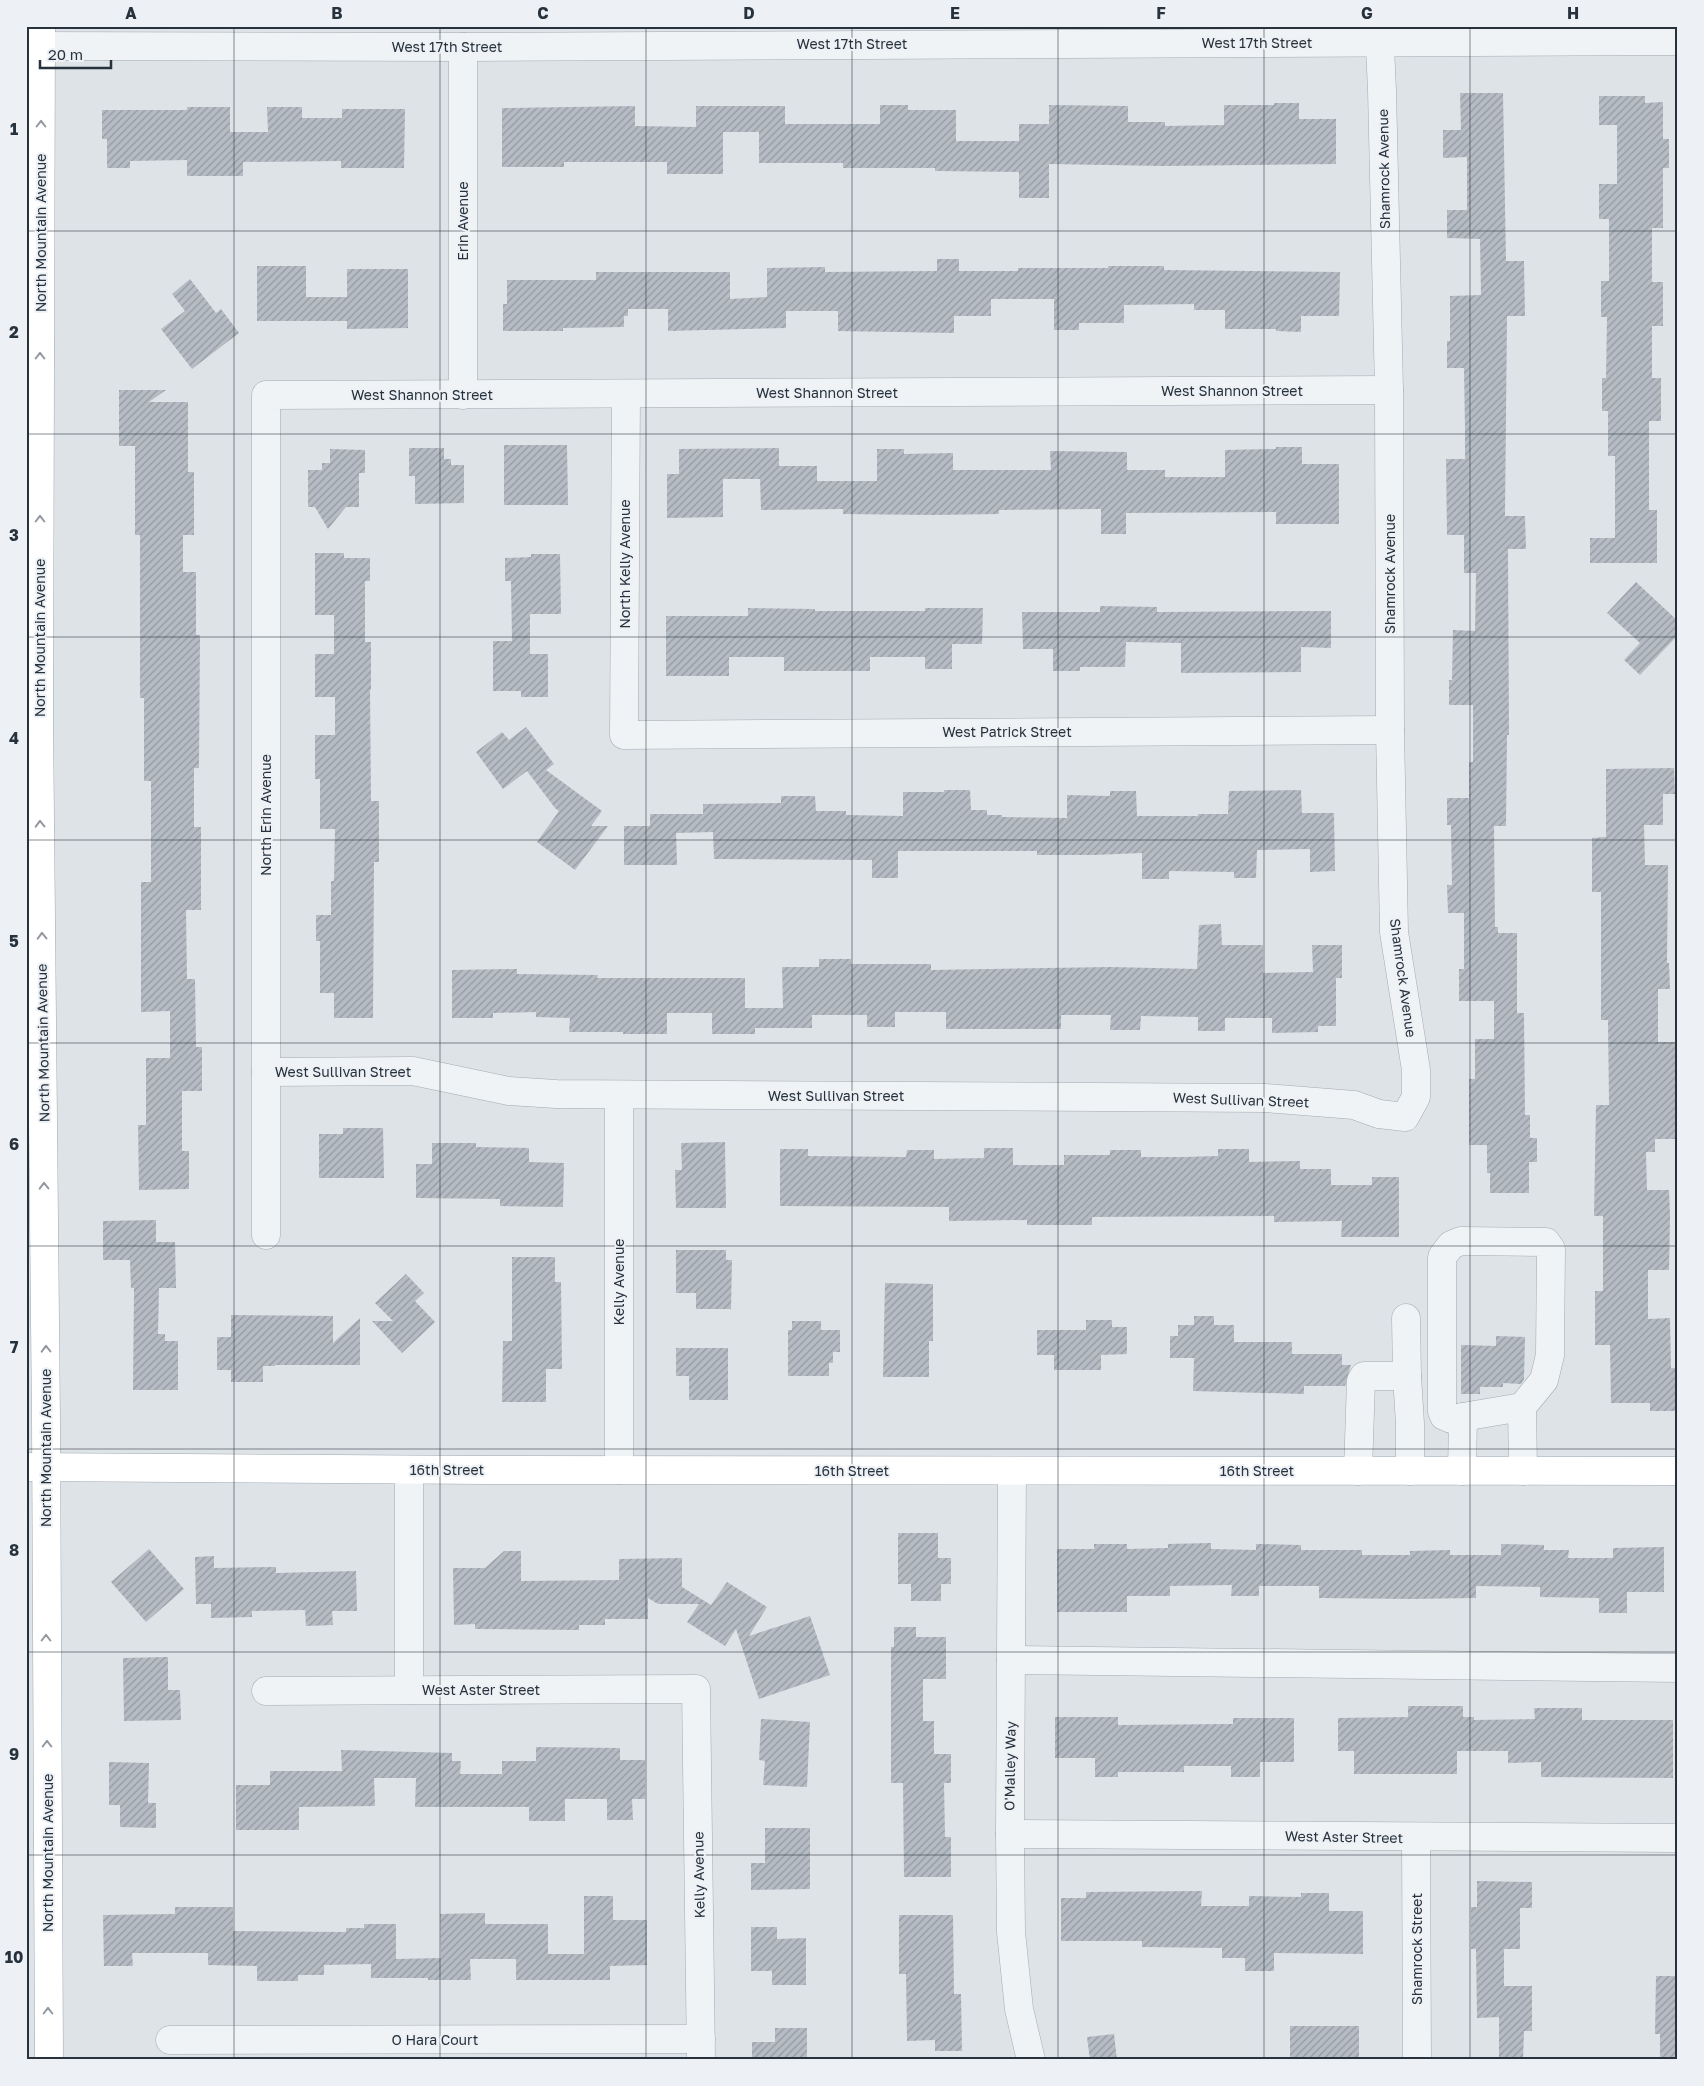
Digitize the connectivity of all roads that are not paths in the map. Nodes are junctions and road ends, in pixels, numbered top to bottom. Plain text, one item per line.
1 (1380, 34) edge
2 (1026, 35) edge
3 (36, 40) edge
4 (1678, 41) edge
5 (463, 47) junction
6 (1389, 390) junction
7 (626, 394) junction
8 (266, 395) joint
9 (463, 395) junction
10 (33, 718) edge
11 (1390, 730) junction
12 (624, 735) joint
13 (266, 1072) junction
14 (619, 1095) junction
15 (1405, 1117) joint
16 (266, 1235) dead end
17 (1406, 1318) dead end
18 (1407, 1376) junction
19 (1522, 1407) junction
20 (1462, 1417) junction
21 (36, 1467) edge
22 (409, 1470) junction
23 (619, 1470) junction
24 (1012, 1471) junction
25 (1358, 1471) junction
26 (1410, 1471) junction
27 (1462, 1471) junction
28 (1523, 1471) junction
29 (1678, 1471) edge
30 (1011, 1660) junction
31 (1678, 1668) edge
32 (696, 1689) joint
33 (409, 1690) junction
34 (266, 1691) dead end
35 (1010, 1834) junction
36 (1416, 1838) junction
37 (1678, 1838) edge
38 (170, 2040) dead end
39 (701, 2050) edge
40 (49, 2060) edge
41 (1031, 2060) edge
42 (1417, 2060) edge

1 - 2 street, West 17th Street
1 - 4 street, West 17th Street
1 - 6 street, Shamrock Avenue
2 - 5 street, West 17th Street
3 - 5 street, West 17th Street
10 -> 3 main road, North Mountain Avenue
5 - 9 street, Erin Avenue
6 - 7 street, West Shannon Street
6 - 11 street, Shamrock Avenue
7 - 9 street, West Shannon Street
7 - 12 street, North Kelly Avenue
8 - 9 street, West Shannon Street
8 - 13 street, North Erin Avenue
21 -> 10 main road, North Mountain Avenue
11 - 12 street, West Patrick Street
11 - 15 street, Shamrock Avenue
13 - 14 street, West Sullivan Street
13 - 16 street, North Erin Avenue
14 - 15 street, West Sullivan Street
14 - 23 street, Kelly Avenue
17 - 18 street
18 - 25 street
18 - 26 street
19 - 20 street
19 - 20 street
19 - 28 street
20 - 27 street
21 - 22 main road, 16th Street
40 -> 21 main road, North Mountain Avenue
22 - 23 main road, 16th Street
22 - 33 street
23 - 24 main road, 16th Street
24 - 25 main road, 16th Street
24 - 30 street, O'Malley Way
25 - 26 main road, 16th Street
26 - 27 main road, 16th Street
27 - 28 main road, 16th Street
28 - 29 main road, 16th Street
30 - 31 street
30 - 35 street, O'Malley Way
32 - 33 street, West Aster Street
32 - 39 street, Kelly Avenue
33 - 34 street, West Aster Street
35 - 36 street, West Aster Street
35 - 41 street, O'Malley Way
36 - 37 street, West Aster Street
36 - 42 street, Shamrock Street
38 - 39 street, O Hara Court

